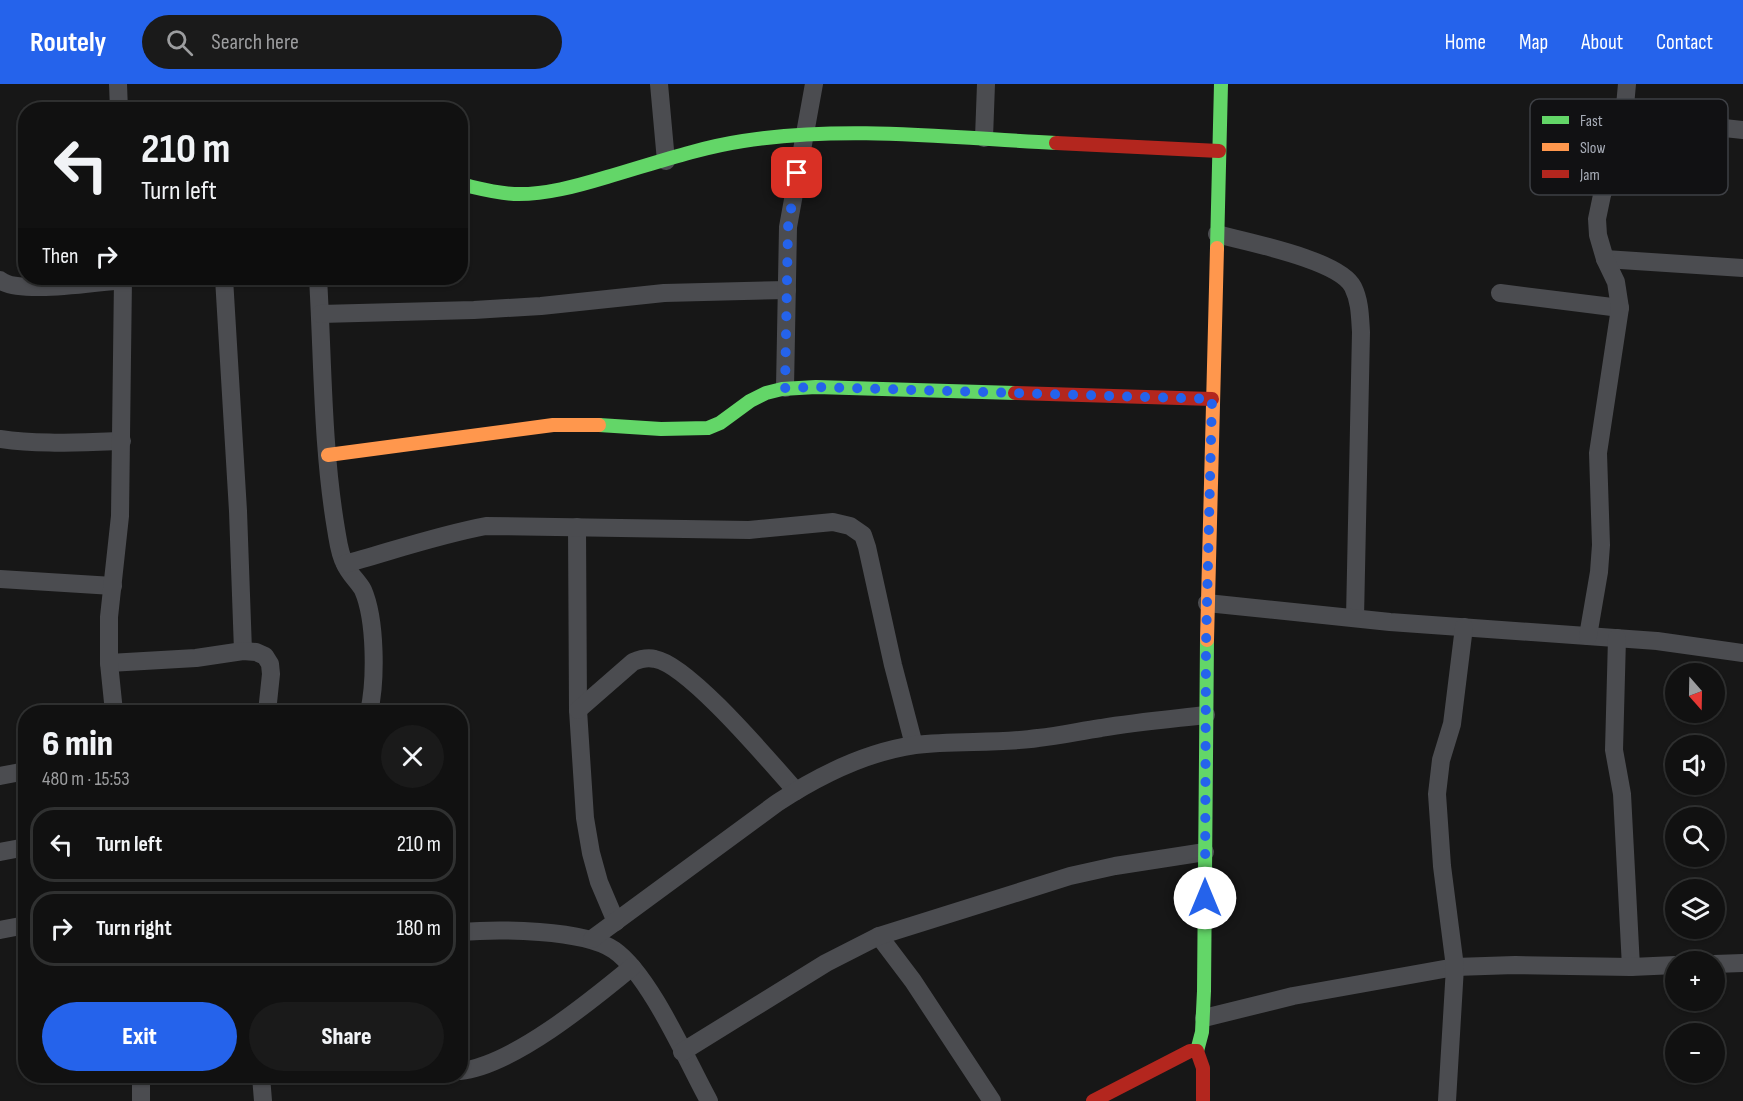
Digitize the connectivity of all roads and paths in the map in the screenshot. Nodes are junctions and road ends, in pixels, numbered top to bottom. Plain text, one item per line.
1 (118, 84) edge
2 (660, 84) edge
3 (814, 84) edge
4 (986, 84) edge
5 (1221, 84) edge
6 (1627, 84) edge
7 (1626, 99) edge
8 (119, 102) edge
9 (1728, 128) edge
10 (1743, 130) edge
11 (805, 134) junction
12 (984, 138) junction
13 (1219, 151) junction
14 (666, 161) junction
15 (468, 186) edge
16 (1603, 195) edge
17 (1217, 234) junction
18 (1605, 259) junction
19 (1743, 268) edge
20 (0, 280) edge
21 (55, 285) edge
22 (123, 285) edge
23 (224, 285) edge
24 (318, 285) edge
25 (787, 290) junction
26 (1500, 293) dead end
27 (1620, 308) junction
28 (320, 314) junction
29 (785, 388) junction
30 (1212, 399) junction
31 (0, 439) edge
32 (122, 441) junction
33 (328, 455) junction
34 (577, 527) junction
35 (345, 564) junction
36 (0, 579) edge
37 (113, 586) junction
38 (1207, 603) junction
39 (1355, 618) junction
40 (1464, 627) junction
41 (1588, 636) junction
42 (1617, 638) junction
43 (243, 651) junction
44 (1743, 653) edge
45 (110, 663) junction
46 (113, 705) edge
47 (268, 705) edge
48 (370, 705) edge
49 (578, 710) junction
50 (1206, 715) junction
51 (914, 745) junction
52 (18, 773) edge
53 (0, 776) edge
54 (796, 791) junction
55 (18, 849) edge
56 (0, 852) edge
57 (1205, 852) junction
58 (616, 922) junction
59 (18, 927) edge
60 (0, 930) edge
61 (468, 932) edge
62 (879, 936) junction
63 (592, 939) junction
64 (1743, 963) edge
65 (1725, 964) edge
66 (1665, 965) edge
67 (632, 967) junction
68 (1455, 967) junction
69 (1630, 967) junction
70 (1204, 1018) junction
71 (682, 1052) junction
72 (1197, 1052) junction
73 (468, 1069) edge
74 (141, 1083) edge
75 (262, 1083) edge
76 (1099, 1099) edge
77 (141, 1101) edge
78 (263, 1101) edge
79 (709, 1101) edge
80 (992, 1101) edge
81 (1203, 1101) edge
82 (1447, 1101) edge

1 - 8 street
2 - 14 street
3 - 11 street
4 - 12 street
5 - 13 street
6 - 7 street
9 - 10 street
11 - 12 street
11 - 14 street
11 - 25 street
12 - 13 street
13 - 17 street
14 - 15 street
16 - 18 street
17 - 30 street
17 - 39 street
18 - 19 street
18 - 27 street
20 - 21 street
22 - 32 street
23 - 43 street
24 - 28 street
25 - 28 street
25 - 29 street
26 - 27 street
27 - 41 street
28 - 33 street
29 - 30 street
29 - 33 street
30 - 38 street
31 - 32 street
32 - 37 street
33 - 35 street
34 - 35 street
34 - 49 street
34 - 51 street
35 - 48 street
36 - 37 street
37 - 45 street
38 - 39 street
38 - 50 street
39 - 40 street
40 - 41 street
40 - 68 street
41 - 42 street
42 - 44 street
42 - 69 street
43 - 45 street
43 - 47 street
45 - 46 street
49 - 54 street
49 - 58 street
50 - 51 street
50 - 57 street
51 - 54 street
52 - 53 street
54 - 58 street
55 - 56 street
57 - 62 street
57 - 70 street
58 - 63 street
59 - 60 street
61 - 63 street
62 - 71 street
62 - 80 street
63 - 67 street
64 - 65 street
66 - 69 street
67 - 71 street
67 - 73 street
68 - 69 street
68 - 70 street
68 - 82 street
70 - 72 street
71 - 79 street
72 - 76 street
72 - 81 street
74 - 77 street
75 - 78 street

